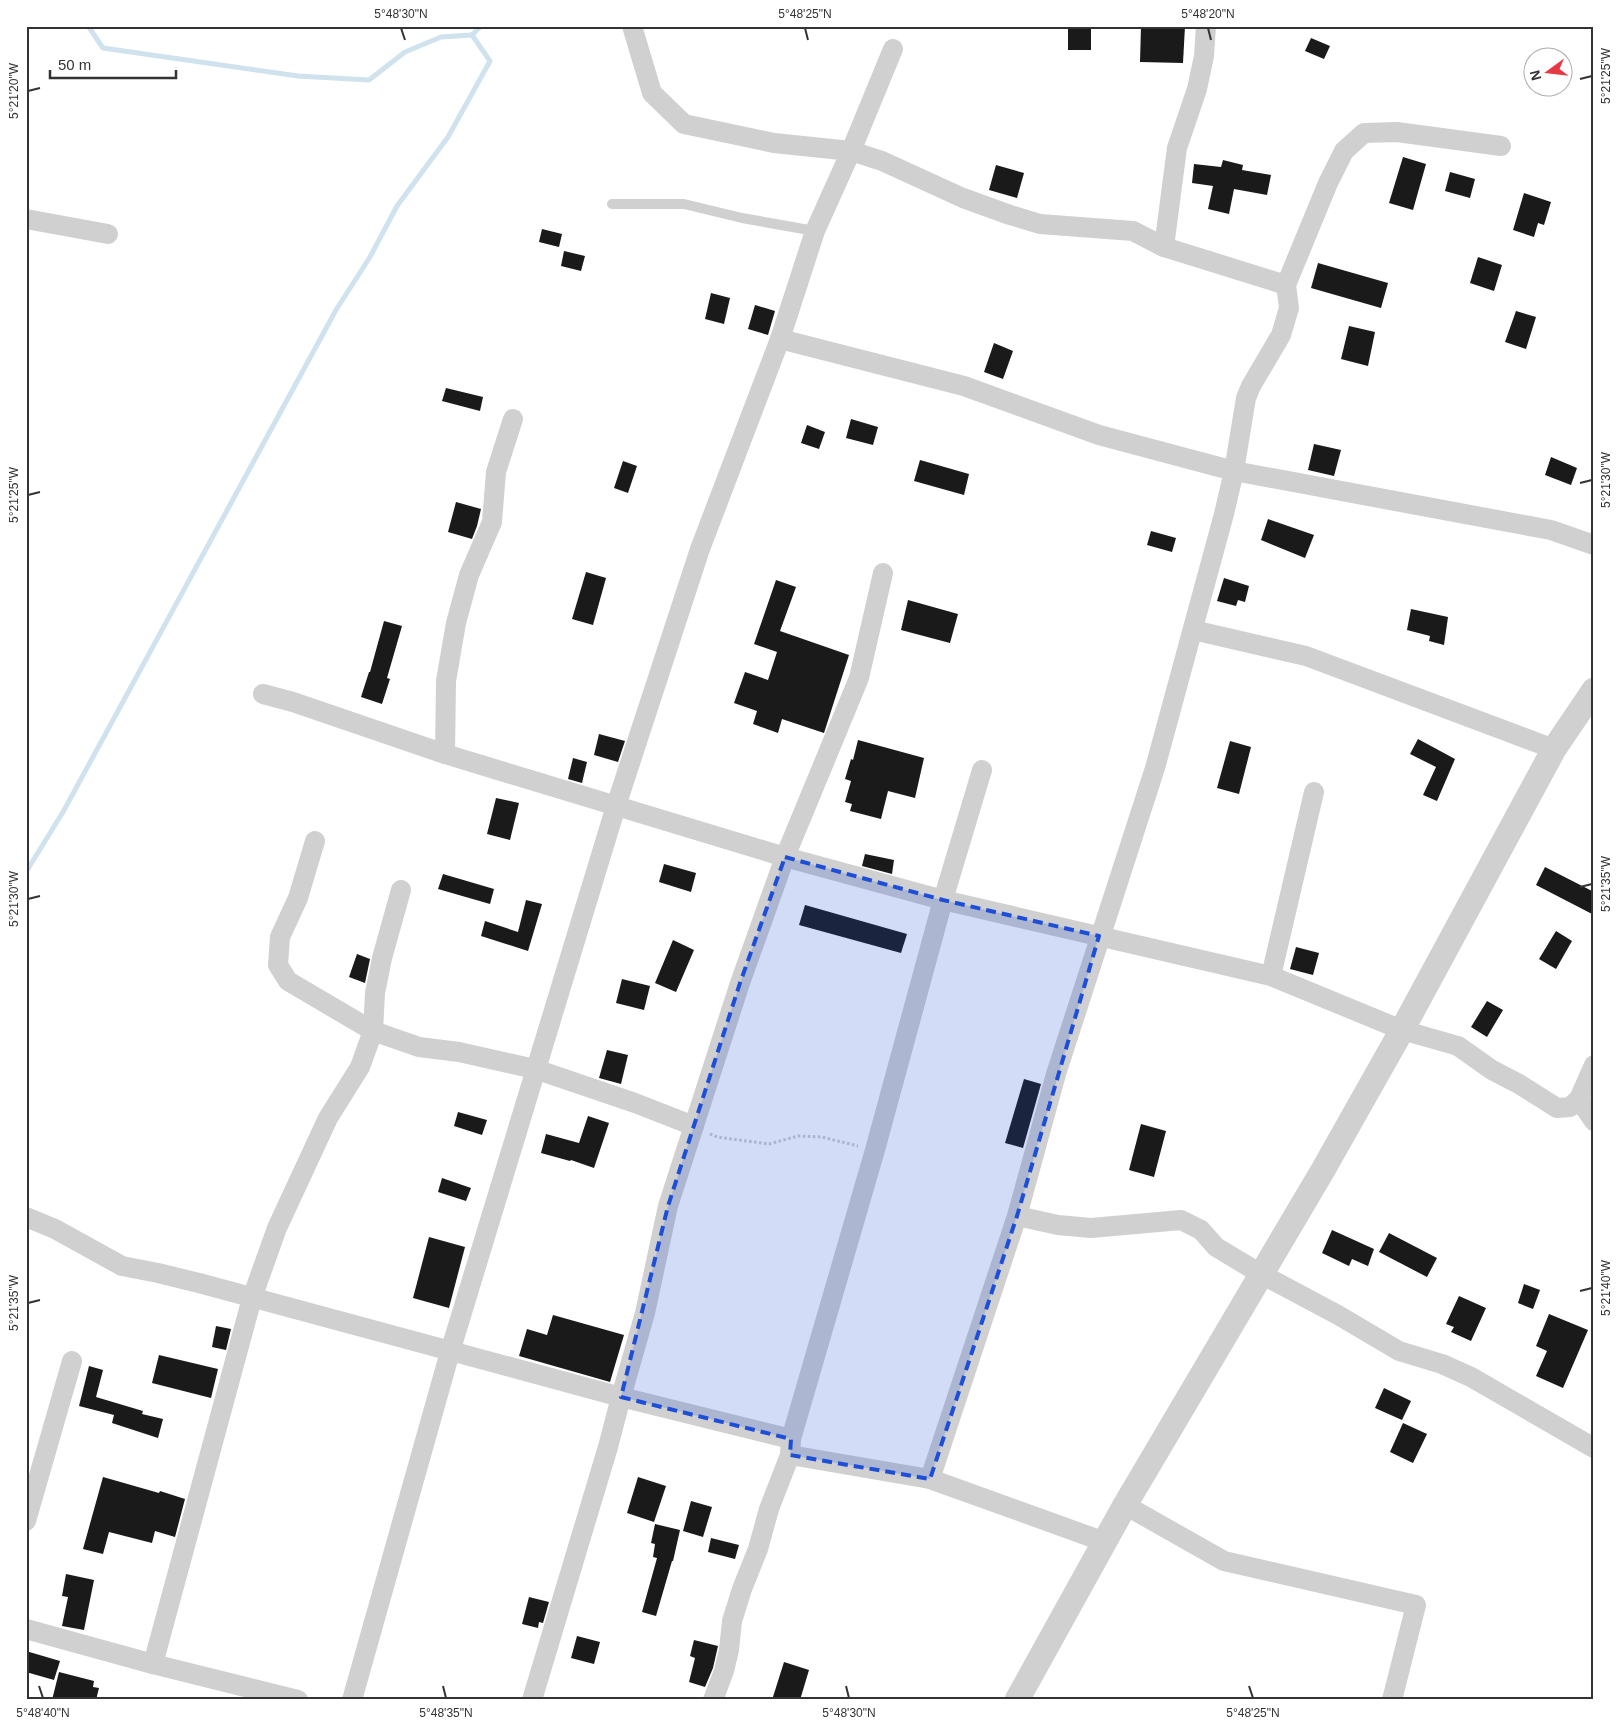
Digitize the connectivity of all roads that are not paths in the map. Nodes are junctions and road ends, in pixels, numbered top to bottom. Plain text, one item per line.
1 (632, 26) edge
2 (1206, 26) edge
3 (893, 49) dead end
4 (1500, 146) dead end
5 (850, 151) junction
6 (612, 204) dead end
7 (26, 219) edge
8 (815, 231) junction
9 (108, 234) dead end
10 (1164, 247) junction
11 (1286, 285) junction
12 (780, 339) junction
13 (513, 419) dead end
14 (1234, 472) junction
15 (1594, 545) edge
16 (883, 573) dead end
17 (1193, 630) junction
18 (1594, 690) edge
19 (262, 694) dead end
20 (1554, 749) junction
21 (446, 754) junction
22 (982, 770) dead end
23 (1314, 792) dead end
24 (616, 806) junction
25 (315, 841) dead end
26 (786, 856) junction
27 (401, 890) dead end
28 (943, 900) junction
29 (1100, 936) junction
30 (1271, 976) junction
31 (1402, 1030) junction
32 (372, 1031) junction
33 (1594, 1065) edge
34 (535, 1069) junction
35 (1579, 1099) junction
36 (1594, 1121) edge
37 (694, 1126) junction
38 (1017, 1216) junction
39 (26, 1217) edge
40 (1261, 1274) junction
41 (252, 1298) junction
42 (450, 1352) junction
43 (72, 1361) dead end
44 (621, 1397) junction
45 (790, 1447) junction
46 (1594, 1448) edge
47 (930, 1478) junction
48 (1125, 1505) junction
49 (26, 1521) edge
50 (1105, 1542) junction
51 (26, 1629) edge
52 (153, 1664) junction
53 (298, 1700) edge
54 (352, 1700) edge
55 (532, 1700) edge
56 (713, 1700) edge
57 (1017, 1700) edge
58 (1392, 1700) edge

1 - 5 street
2 - 10 street
3 - 5 street
4 - 11 street
5 - 8 street
5 - 10 street
6 - 8 lane
7 - 9 street
8 - 12 street
10 - 11 street
11 - 14 street
12 - 14 street
12 - 24 street
13 - 21 street
14 - 15 street
14 - 17 street
16 - 26 street
17 - 20 street
17 - 29 street
18 - 20 street
19 - 21 street
20 - 31 street
21 - 24 street
22 - 28 street
23 - 30 street
24 - 26 street
24 - 34 street
25 - 32 street
26 - 28 street
26 - 37 street
27 - 32 street
28 - 29 street
28 - 45 street
29 - 30 street
29 - 38 street
30 - 31 street
31 - 35 street
31 - 40 street
32 - 34 street
32 - 41 street
33 - 35 street
34 - 37 street
34 - 42 street
35 - 36 street
37 - 44 street
38 - 40 street
38 - 47 street
39 - 41 street
40 - 46 street
40 - 48 street
41 - 42 street
41 - 52 street
42 - 44 street
42 - 54 street
43 - 49 street
44 - 45 street
44 - 55 street
45 - 47 street
45 - 56 street
47 - 50 street
48 - 50 street
48 - 58 street
50 - 57 street
51 - 52 street
52 - 53 street

